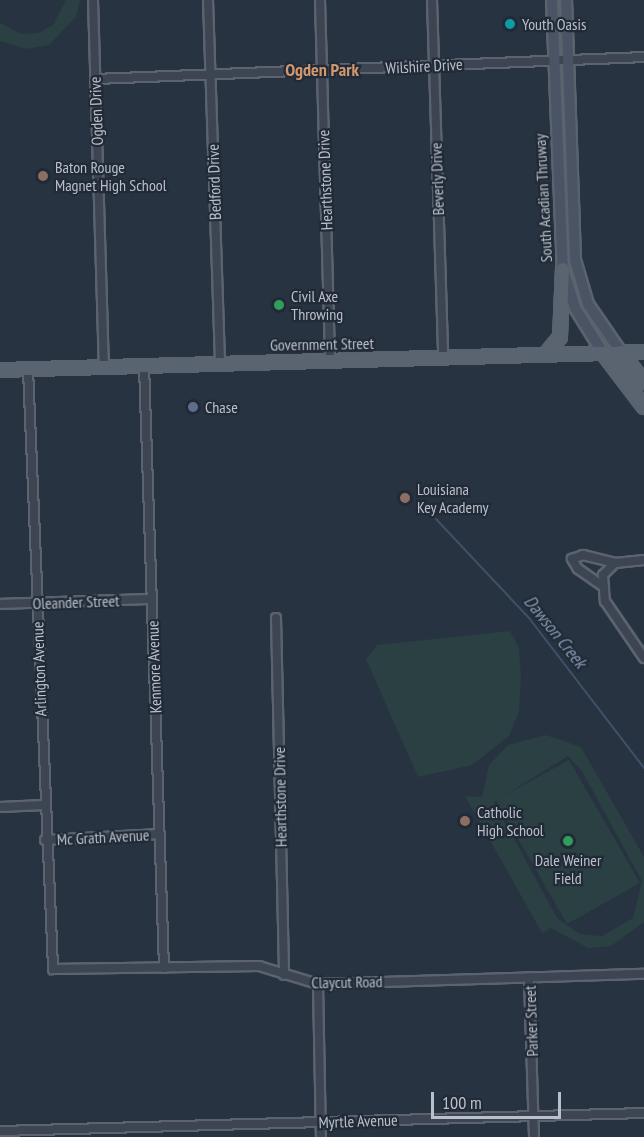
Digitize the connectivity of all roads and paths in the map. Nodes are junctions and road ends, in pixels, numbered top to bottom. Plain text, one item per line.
1 (93, 0) edge
2 (208, 0) edge
3 (320, 0) edge
4 (432, 0) edge
5 (552, 0) edge
6 (566, 0) edge
7 (644, 57) edge
8 (554, 59) junction
9 (567, 60) junction
10 (434, 66) junction
11 (322, 70) junction
12 (210, 75) junction
13 (95, 79) junction
14 (563, 269) junction
15 (621, 352) junction
16 (644, 352) edge
17 (603, 353) junction
18 (545, 355) junction
19 (443, 358) junction
20 (330, 361) junction
21 (220, 363) junction
22 (144, 365) junction
23 (104, 367) junction
24 (28, 369) junction
25 (0, 370) edge
26 (644, 382) edge
27 (644, 407) edge
28 (644, 560) edge
29 (615, 563) junction
30 (604, 587) junction
31 (152, 599) junction
32 (37, 603) junction
33 (0, 604) edge
34 (276, 618) dead end
35 (644, 658) edge
36 (44, 805) junction
37 (0, 807) edge
38 (160, 834) junction
39 (45, 840) junction
40 (164, 968) junction
41 (53, 969) joint
42 (644, 974) edge
43 (284, 975) junction
44 (529, 977) junction
45 (318, 984) junction
46 (644, 1113) edge
47 (534, 1116) junction
48 (321, 1122) junction
49 (0, 1131) edge
50 (321, 1137) edge
51 (534, 1137) edge

1 - 13 street, Ogden Drive
2 - 12 street, Bedford Drive
3 - 11 street, Hearthstone Drive
4 - 10 street, Beverly Drive
5 - 8 main road, South Acadian Thruway
6 - 9 main road, South Acadian Thruway
7 - 9 street, Wilshire Drive
8 - 9 street, Wilshire Drive
8 - 10 street, Wilshire Drive
8 - 14 main road, South Acadian Thruway
9 - 15 main road, South Acadian Thruway
10 - 11 street, Wilshire Drive
10 - 19 street, Beverly Drive
11 - 12 street, Wilshire Drive
11 - 20 street, Hearthstone Drive
12 - 13 street, Wilshire Drive
12 - 21 street, Bedford Drive
13 - 23 street, Ogden Drive
14 - 17 main road, South Acadian Thruway
14 - 18 main road
15 - 16 main road, Government Street
15 - 17 main road, Government Street
15 - 26 main road, South Acadian Thruway
17 - 18 main road, Government Street
17 - 27 main road, South Acadian Thruway
18 - 19 main road, Government Street
19 - 20 main road, Government Street
20 - 21 main road, Government Street
21 - 22 main road, Government Street
22 - 23 main road, Government Street
22 - 31 street, Kenmore Avenue
23 - 24 main road, Government Street
24 - 25 main road, Government Street
24 - 32 street, Arlington Avenue
28 - 29 street
29 - 30 street
29 - 30 street
30 - 35 street
31 - 32 street, Oleander Street
31 - 38 street, Kenmore Avenue
32 - 33 street, Oleander Street
32 - 36 street, Arlington Avenue
34 - 43 street, Hearthstone Drive
36 - 37 street
36 - 39 street, Arlington Avenue
38 - 39 street, Mc Grath Avenue
38 - 40 street, Kenmore Avenue
39 - 41 street, Arlington Avenue
40 - 41 street, Claycut Road
40 - 43 street, Claycut Road
42 - 44 street, Claycut Road
43 - 45 street, Claycut Road
44 - 45 street, Claycut Road
44 - 47 street, Parker Street
45 - 48 street
46 - 47 street, Myrtle Avenue
47 - 48 street, Myrtle Avenue
47 - 51 street, Parker Street
48 - 49 street, Myrtle Avenue
48 - 50 street

